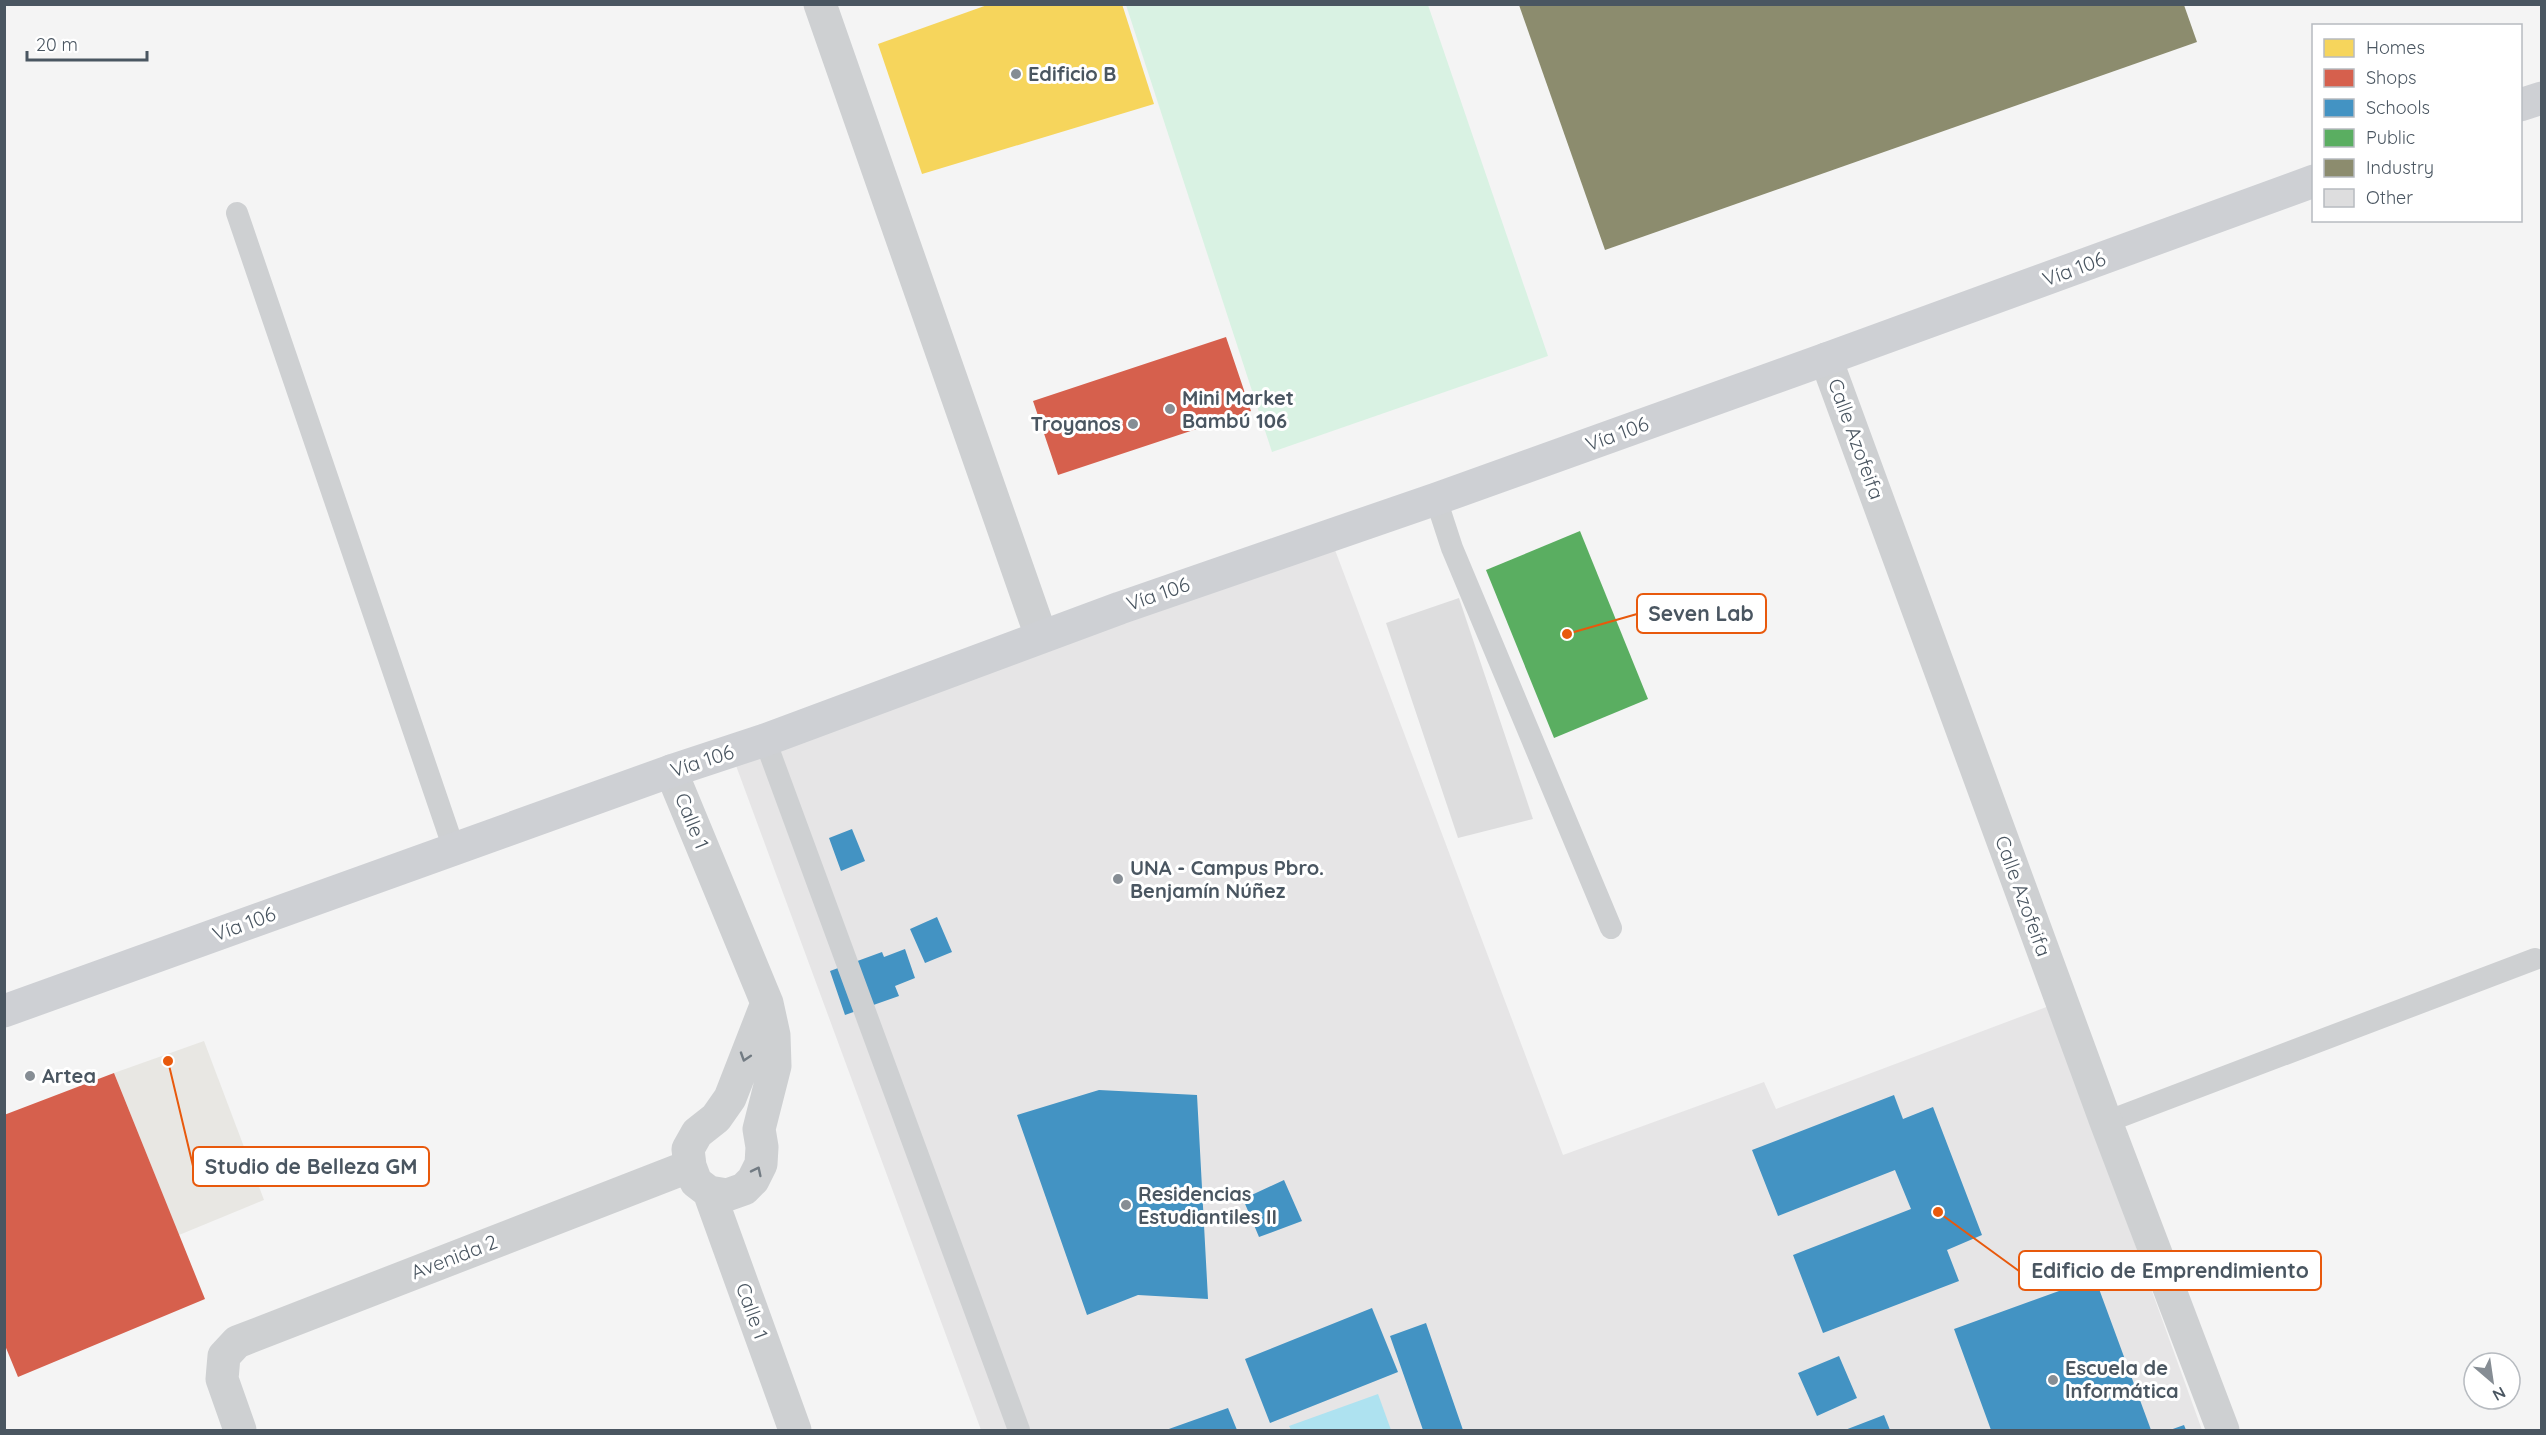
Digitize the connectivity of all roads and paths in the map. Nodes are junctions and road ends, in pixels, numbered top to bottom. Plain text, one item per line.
1 (820, 4) edge
2 (2541, 98) edge
3 (2522, 104) edge
4 (2312, 181) edge
5 (237, 213) dead end
6 (1826, 359) junction
7 (1436, 499) junction
8 (1041, 636) junction
9 (765, 740) junction
10 (671, 771) junction
11 (454, 849) junction
12 (1611, 928) dead end
13 (2535, 959) dead end
14 (767, 1003) junction
15 (4, 1011) edge
16 (2106, 1122) junction
17 (690, 1166) junction
18 (709, 1192) junction
19 (240, 1431) edge
20 (795, 1431) edge
21 (1019, 1431) edge
22 (2223, 1431) edge

1 - 8 street
2 - 3 main road
4 - 6 main road, Vía 106
5 - 11 lane
6 - 7 main road, Vía 106
6 - 16 street, Calle Azofeifa
7 - 8 main road, Vía 106
7 - 12 lane
8 - 9 main road, Vía 106
9 - 10 main road, Vía 106
9 - 21 lane
10 - 11 main road, Vía 106
10 - 14 street, Calle 1
11 - 15 main road, Vía 106
13 - 16 lane
14 -> 17 street
18 -> 14 street, Calle 1
16 - 22 street, Calle Azofeifa
17 - 18 street, Calle 1
17 - 19 street, Avenida 2
18 - 20 street, Calle 1

